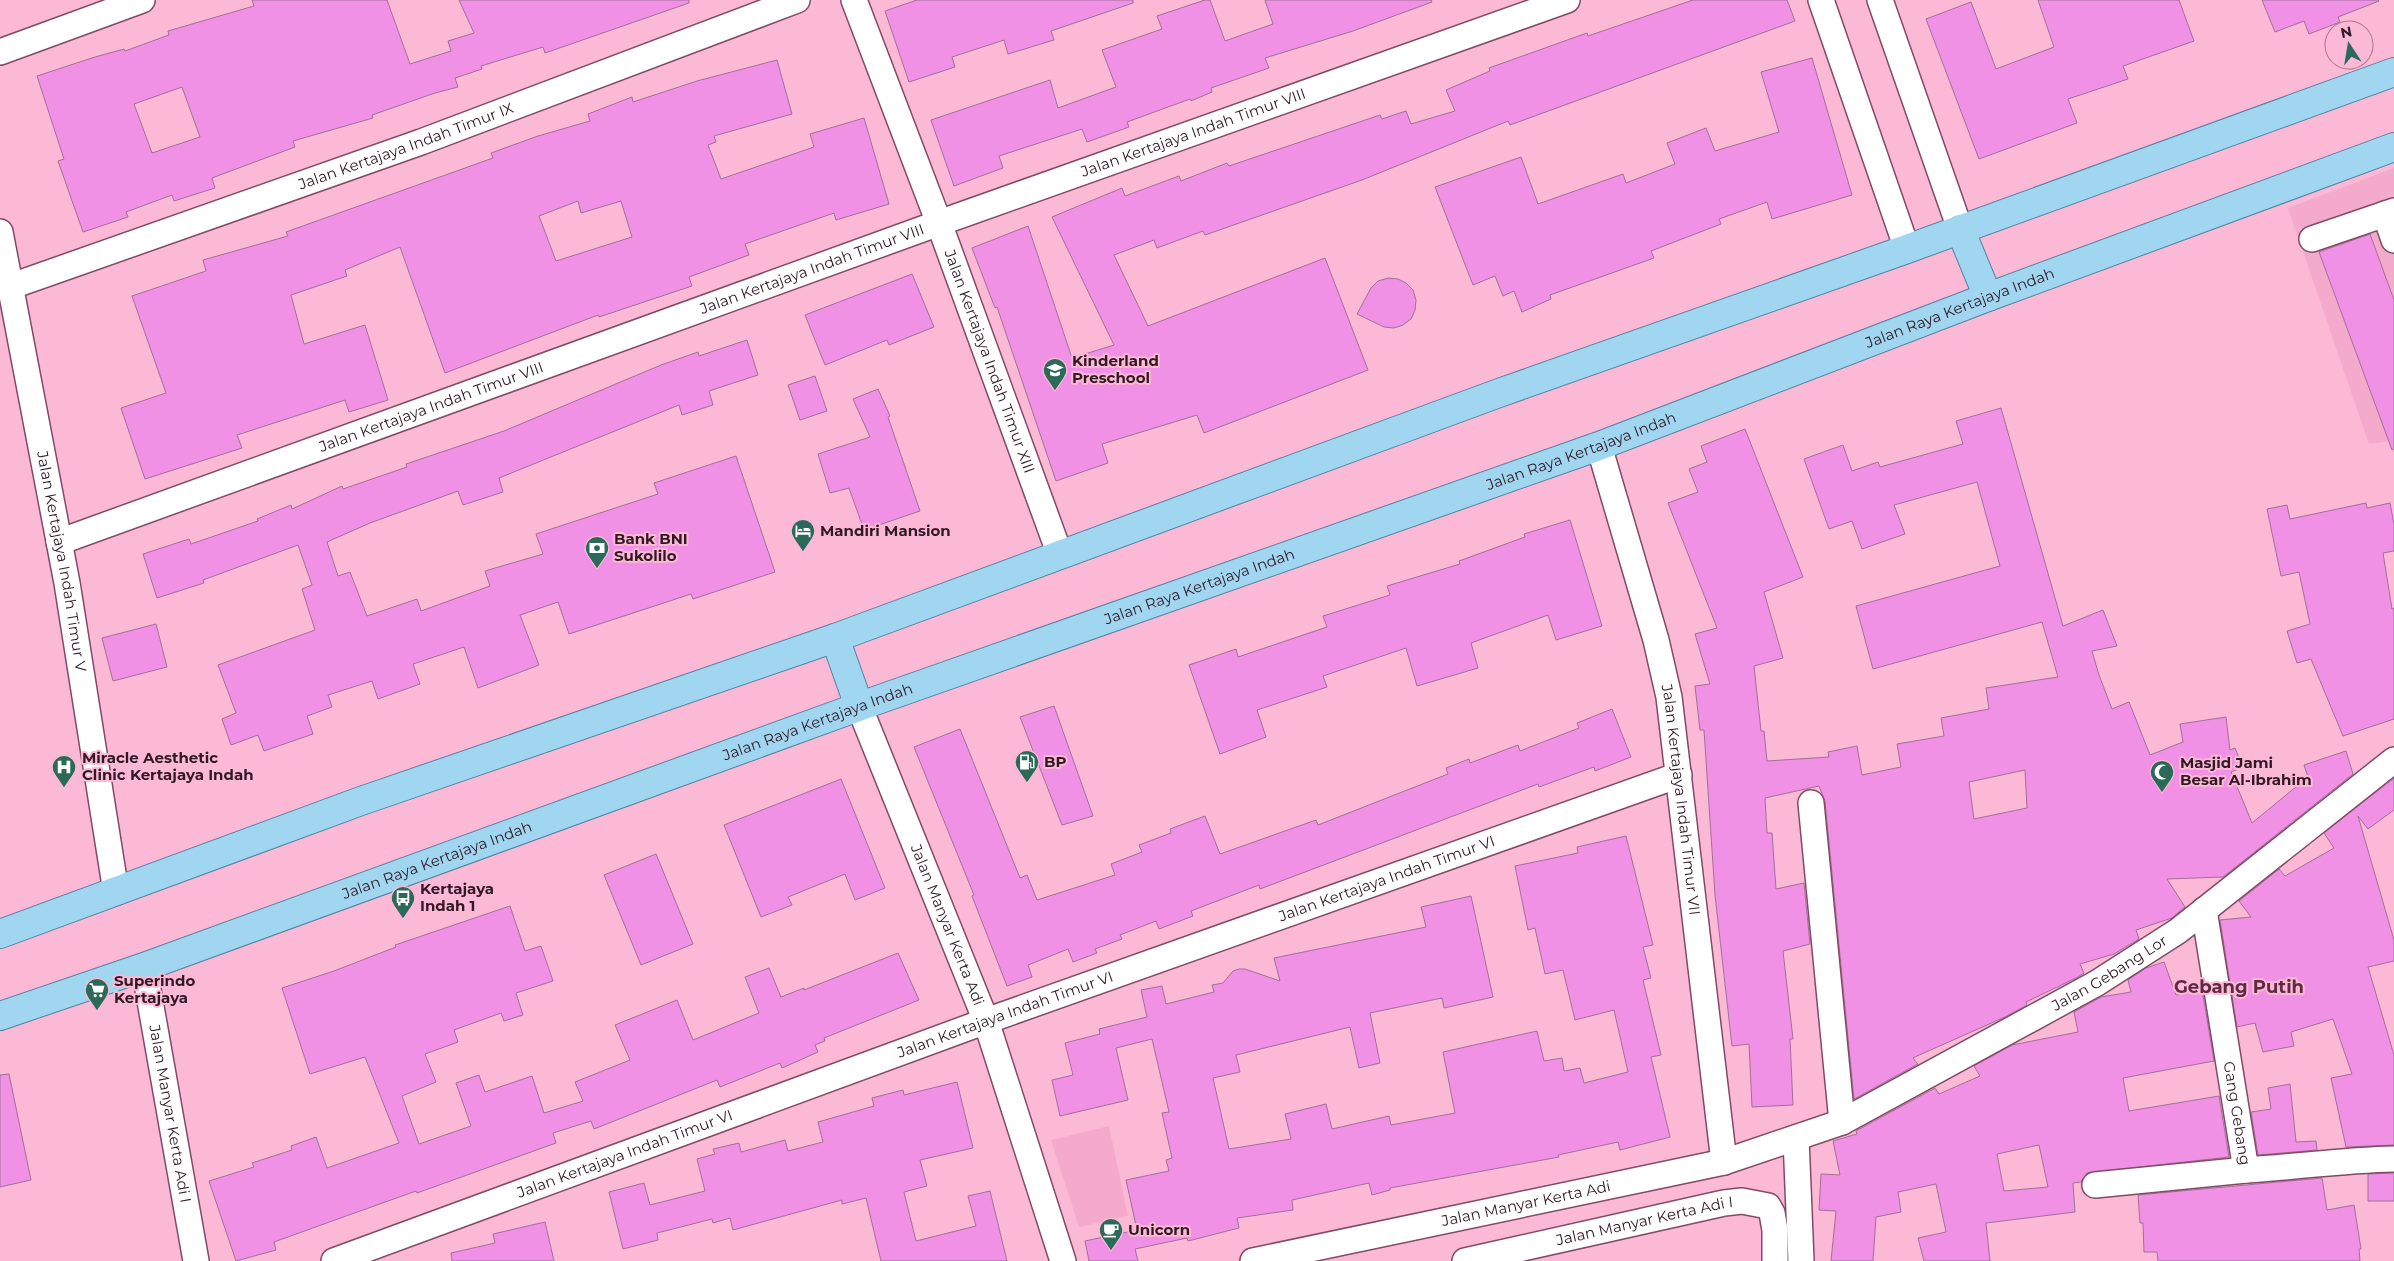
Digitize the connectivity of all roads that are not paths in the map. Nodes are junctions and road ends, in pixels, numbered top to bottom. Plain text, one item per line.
1 (142, 0) edge
2 (797, 0) edge
3 (854, 0) edge
4 (1567, 0) edge
5 (1821, 0) edge
6 (1880, 0) edge
7 (0, 52) edge
8 (2394, 72) edge
9 (2394, 148) edge
10 (2390, 213) edge
11 (940, 223) junction
12 (1960, 229) junction
13 (0, 232) edge
14 (2312, 240) dead end
15 (2394, 240) edge
16 (1907, 249) junction
17 (12, 286) junction
18 (1988, 296) junction
19 (1599, 446) junction
20 (59, 542) junction
21 (1060, 556) junction
22 (835, 638) junction
23 (859, 706) junction
24 (2394, 760) edge
25 (1679, 775) junction
26 (1811, 803) dead end
27 (116, 892) junction
28 (2204, 910) junction
29 (0, 934) edge
30 (144, 967) junction
31 (0, 1016) edge
32 (986, 1020) junction
33 (1842, 1122) junction
34 (1796, 1138) junction
35 (2394, 1160) edge
36 (1724, 1162) junction
37 (2246, 1170) junction
38 (2094, 1185) dead end
39 (196, 1261) edge
40 (334, 1261) edge
41 (1063, 1261) edge
42 (1253, 1261) edge
43 (1465, 1261) edge
44 (1775, 1261) edge
45 (1801, 1261) edge

1 - 7 street
2 - 17 street, Jalan Kertajaya Indah Timur IX
3 - 11 street, Jalan Kertajaya Indah Timur XIII
4 - 11 street, Jalan Kertajaya Indah Timur VIII
5 - 16 street
6 - 12 street
8 - 12 main road
9 - 18 main road, Jalan Raya Kertajaya Indah
10 - 14 street
10 - 15 street
11 - 20 street, Jalan Kertajaya Indah Timur VIII
11 - 21 street, Jalan Kertajaya Indah Timur XIII
12 - 16 main road
12 - 18 main road
13 - 17 street, Jalan Kertajaya Indah Timur V
16 - 21 main road
17 - 20 street, Jalan Kertajaya Indah Timur V
18 - 19 main road, Jalan Raya Kertajaya Indah
19 - 23 main road, Jalan Raya Kertajaya Indah
19 - 25 street, Jalan Kertajaya Indah Timur VII
20 - 27 street, Jalan Kertajaya Indah Timur V
21 - 22 main road
22 - 23 main road
22 - 27 main road
23 - 30 main road, Jalan Raya Kertajaya Indah
23 - 32 street, Jalan Manyar Kerta Adi
24 - 28 street, Jalan Gebang Lor
25 - 32 street, Jalan Kertajaya Indah Timur VI
25 - 36 street, Jalan Kertajaya Indah Timur VII
26 - 33 street
27 - 29 main road
28 - 33 street, Jalan Gebang Lor
28 - 37 street, Gang Gebang
30 - 31 main road, Jalan Raya Kertajaya Indah
30 - 39 street, Jalan Manyar Kerta Adi I
32 - 40 street, Jalan Kertajaya Indah Timur VI
32 - 41 street, Jalan Manyar Kerta Adi
33 - 34 street, Jalan Gebang Lor
34 - 36 street, Jalan Manyar Kerta Adi
34 - 45 street
35 - 37 street, Gang Gebang
36 - 42 street, Jalan Manyar Kerta Adi
37 - 38 street
43 - 44 street, Jalan Manyar Kerta Adi I

